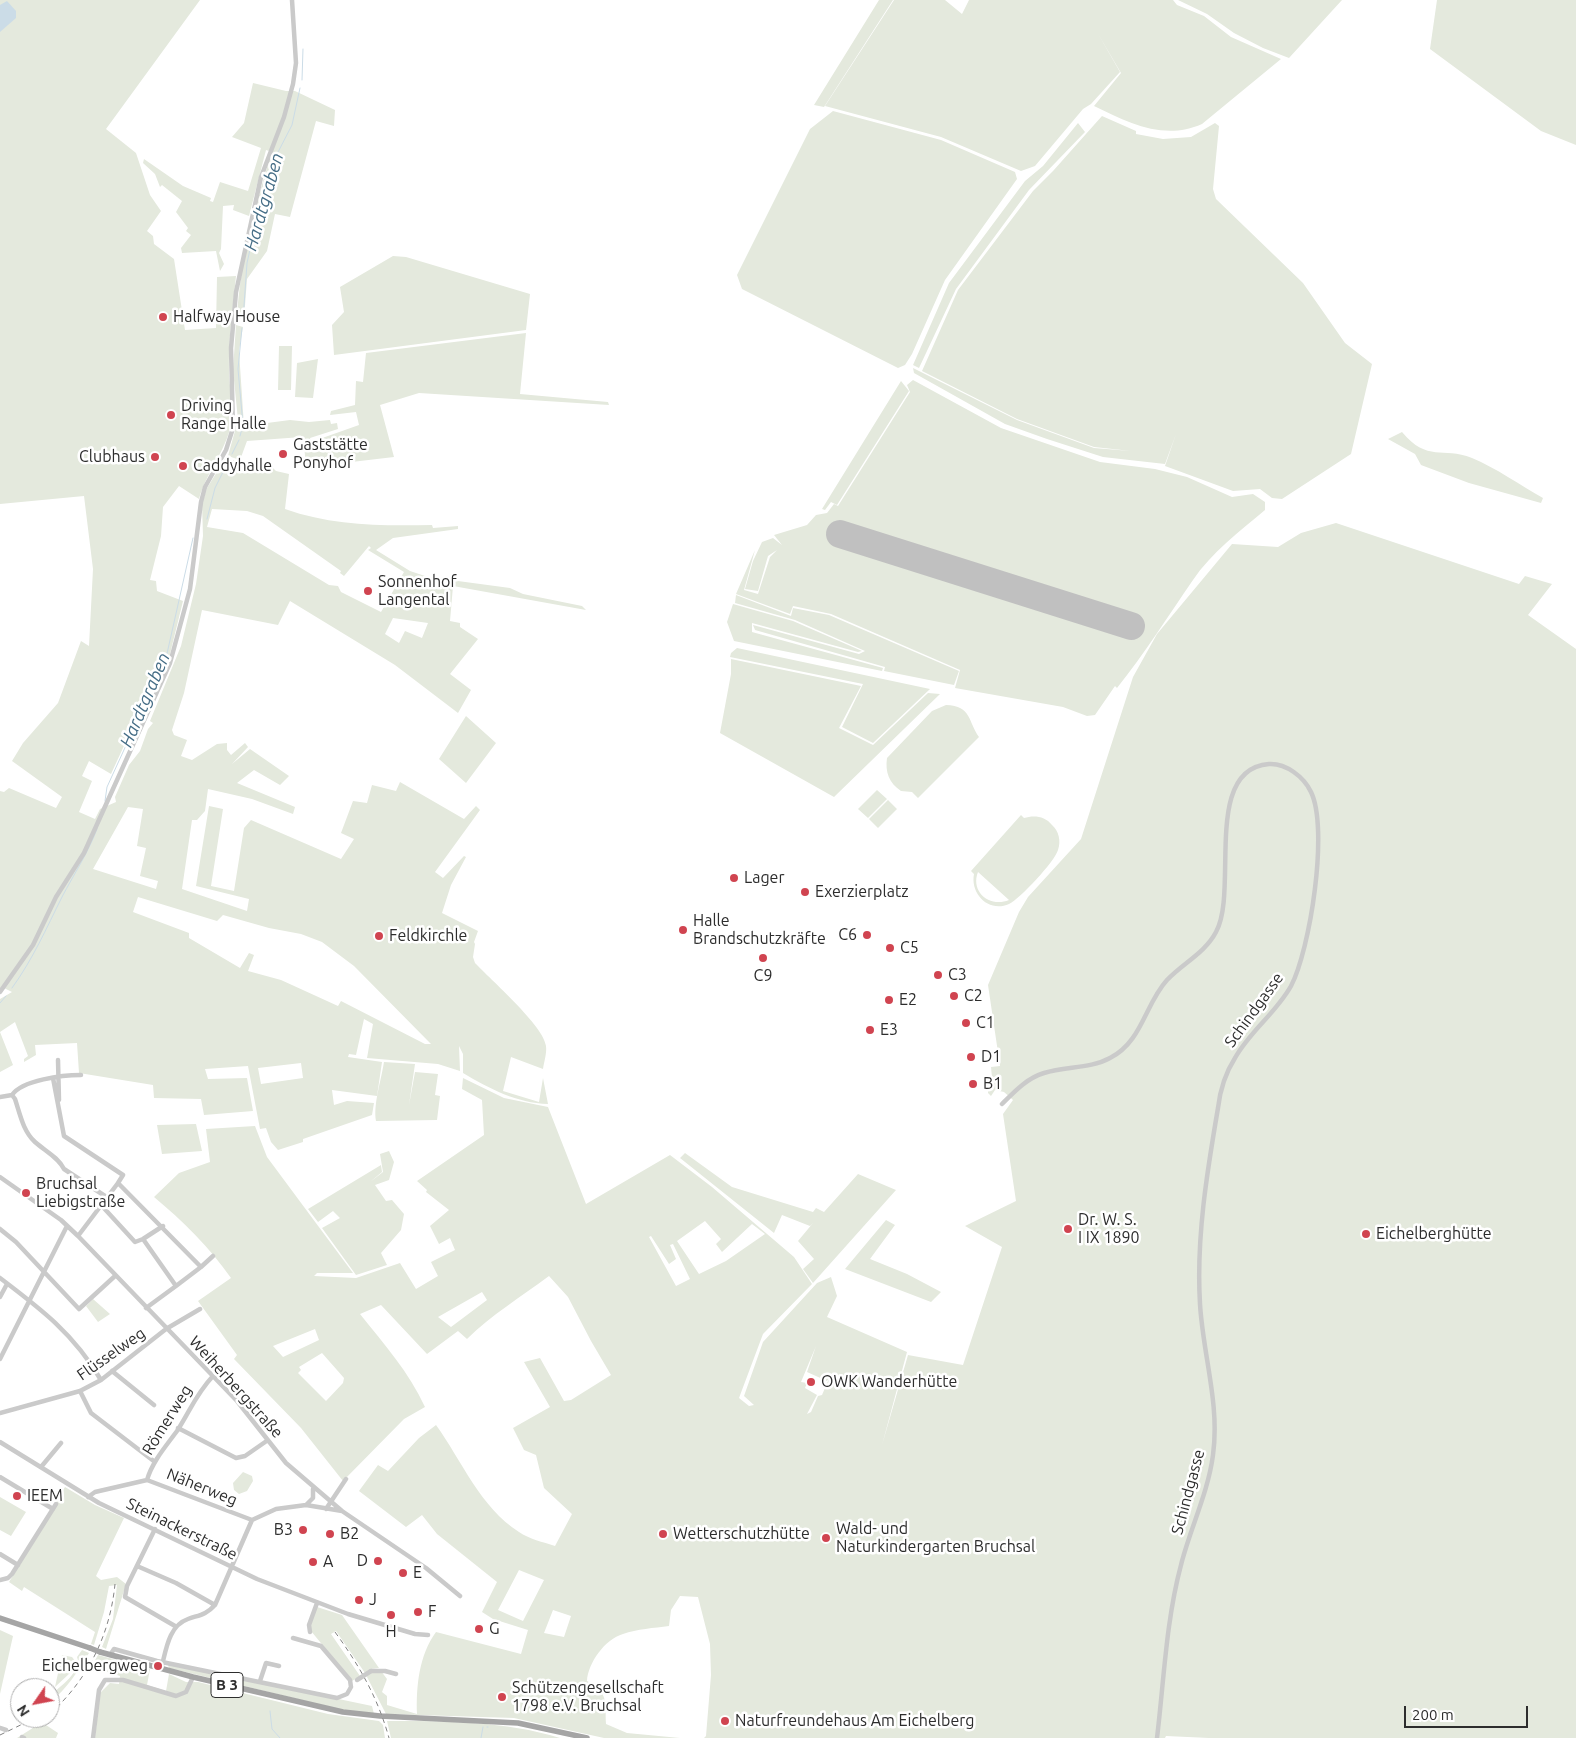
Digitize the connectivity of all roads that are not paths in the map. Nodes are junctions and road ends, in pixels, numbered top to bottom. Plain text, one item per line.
1 (292, 0) edge
2 (0, 992) edge
3 (58, 1060) dead end
4 (81, 1075) dead end
5 (59, 1076) junction
6 (53, 1078) junction
7 (12, 1095) junction
8 (0, 1097) edge
9 (1002, 1104) dead end
10 (58, 1109) junction
11 (0, 1177) edge
12 (118, 1183) junction
13 (108, 1198) junction
14 (102, 1206) junction
15 (67, 1226) junction
16 (163, 1226) junction
17 (0, 1229) edge
18 (78, 1236) junction
19 (144, 1239) junction
20 (213, 1256) dead end
21 (201, 1266) junction
22 (45, 1271) junction
23 (114, 1276) junction
24 (0, 1278) edge
25 (7, 1284) junction
26 (176, 1286) junction
27 (0, 1297) edge
28 (31, 1300) junction
29 (146, 1308) junction
30 (200, 1309) dead end
31 (166, 1330) junction
32 (0, 1358) edge
33 (112, 1371) junction
34 (213, 1376) junction
35 (101, 1380) junction
36 (80, 1391) junction
37 (154, 1405) dead end
38 (0, 1413) edge
39 (178, 1428) junction
40 (268, 1440) junction
41 (0, 1442) edge
42 (61, 1443) dead end
43 (155, 1462) junction
44 (41, 1467) junction
45 (0, 1477) edge
46 (346, 1479) dead end
47 (147, 1480) junction
48 (314, 1489) junction
49 (88, 1497) junction
50 (330, 1503) junction
51 (56, 1504) dead end
52 (306, 1505) junction
53 (53, 1509) junction
54 (326, 1509) junction
55 (342, 1511) junction
56 (252, 1520) junction
57 (155, 1529) junction
58 (0, 1554) edge
59 (18, 1565) junction
60 (137, 1566) junction
61 (232, 1568) junction
62 (0, 1580) edge
63 (460, 1596) dead end
64 (317, 1603) junction
65 (215, 1605) junction
66 (0, 1618) edge
67 (175, 1626) junction
68 (310, 1632) dead end
69 (428, 1635) dead end
70 (293, 1638) dead end
71 (110, 1655) junction
72 (163, 1660) junction
73 (280, 1666) dead end
74 (161, 1669) junction
75 (396, 1674) dead end
76 (193, 1677) junction
77 (260, 1681) junction
78 (351, 1684) junction
79 (0, 1728) edge
80 (6, 1730) dead end
81 (93, 1738) edge
82 (587, 1738) edge
83 (1157, 1738) edge

1 - 2 street
3 - 5 street
4 - 5 street
5 - 6 street
5 - 10 street
6 - 7 street
6 - 10 street
7 - 8 street
7 - 13 street
9 - 83 street, Schindgasse
10 - 12 street
11 - 15 street, Weiherbergstraße
12 - 13 street
12 - 16 street
13 - 14 street
14 - 18 street
14 - 19 street
15 - 18 street, Weiherbergstraße
15 - 22 street
16 - 19 street
16 - 21 street
17 - 22 street
18 - 23 street, Weiherbergstraße
19 - 26 street
20 - 21 street
21 - 26 street
22 - 23 street
22 - 28 street
23 - 29 street, Weiherbergstraße
24 - 25 street
25 - 27 street
25 - 28 street
26 - 29 street
28 - 32 street
28 - 35 street
29 - 31 street, Weiherbergstraße
30 - 31 street, Flüsselweg
31 - 33 street, Flüsselweg
31 - 34 street, Weiherbergstraße
33 - 35 street, Flüsselweg
33 - 37 street
34 - 39 street, Römerweg
34 - 40 street, Weiherbergstraße
35 - 36 street, Flüsselweg
36 - 38 street, Flüsselweg
36 - 43 street
39 - 40 street
39 - 43 street, Römerweg
40 - 48 street, Weiherbergstraße
41 - 44 street, Steinackerstraße
42 - 44 street
43 - 47 street, Römerweg
44 - 49 street, Steinackerstraße
45 - 53 street
46 - 50 street
47 - 49 street, Näherweg
47 - 56 street, Näherweg
48 - 50 street, Weiherbergstraße
48 - 52 street
49 - 57 street, Steinackerstraße
50 - 54 street
50 - 55 street, Weiherbergstraße
51 - 53 street
52 - 54 street, Näherweg
52 - 56 street, Näherweg
53 - 59 street
54 - 55 street, Näherweg
55 - 63 street, Näherweg
56 - 61 street
57 - 60 street
57 - 61 street, Steinackerstraße
58 - 59 street
59 - 62 street
60 - 65 street
60 - 67 street
61 - 64 street, Steinackerstraße
61 - 65 street
64 - 68 street
64 - 69 street, Steinackerstraße
65 - 67 street
66 - 71 main road, B 3, bridge
67 - 72 street
70 - 78 street
71 - 72 street
71 - 74 main road, B 3
72 - 74 street
72 - 77 street
73 - 77 street
74 - 76 main road, B 3
75 - 78 street, bridge
76 - 81 street
76 - 82 main road, B 3
77 - 78 street
79 - 80 street

